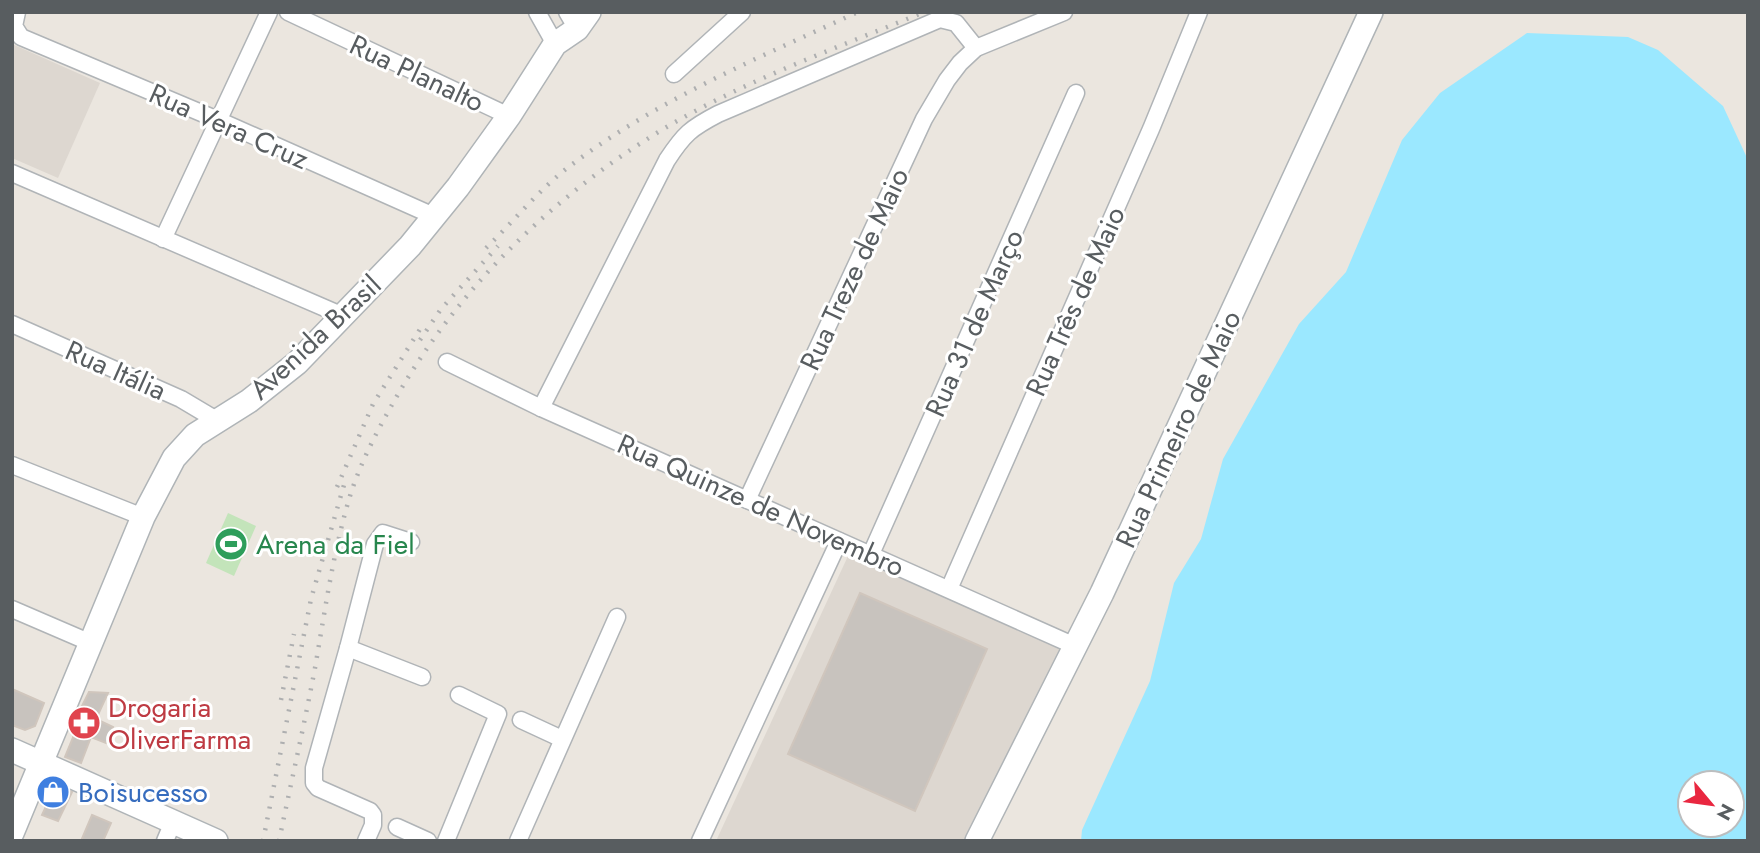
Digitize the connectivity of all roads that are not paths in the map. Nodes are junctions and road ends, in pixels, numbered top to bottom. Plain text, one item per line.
1 (17, 12) edge
2 (269, 12) edge
3 (288, 12) edge
4 (537, 12) edge
5 (742, 12) edge
6 (1064, 12) edge
7 (1199, 12) edge
8 (1371, 12) edge
9 (578, 18) edge
10 (555, 44) junction
11 (976, 48) junction
12 (674, 74) dead end
13 (1076, 93) dead end
14 (509, 116) junction
15 (218, 120) junction
16 (12, 173) edge
17 (436, 217) junction
18 (163, 239) junction
19 (341, 315) junction
20 (12, 324) edge
21 (447, 362) dead end
22 (541, 408) junction
23 (218, 421) junction
24 (12, 465) edge
25 (747, 500) junction
26 (143, 517) junction
27 (839, 541) junction
28 (411, 542) dead end
29 (871, 554) junction
30 (949, 589) junction
31 (12, 609) edge
32 (617, 617) dead end
33 (91, 643) junction
34 (1076, 646) junction
35 (348, 648) junction
36 (422, 677) dead end
37 (459, 695) dead end
38 (521, 720) dead end
39 (562, 739) junction
40 (12, 750) edge
41 (41, 763) junction
42 (397, 827) dead end
43 (169, 831) edge
44 (12, 833) edge
45 (216, 841) edge
46 (366, 841) edge
47 (428, 841) edge
48 (446, 841) edge
49 (518, 841) edge
50 (700, 841) edge
51 (977, 841) edge

1 - 15 street, Rua Vera Cruz
2 - 15 street
3 - 14 street, Rua Planalto
4 - 10 street
5 - 12 street
6 - 11 street
7 - 30 street, Rua Três de Maio
8 - 34 street, Rua Primeiro de Maio
9 - 10 street, Avenida Brasil
10 - 14 street, Avenida Brasil
11 - 22 street
11 - 25 street, Rua Treze de Maio
13 - 29 street, Rua 31 de Março
14 - 17 street, Avenida Brasil
15 - 17 street, Rua Vera Cruz
15 - 18 street
16 - 18 street
17 - 19 street, Avenida Brasil
18 - 19 street
19 - 23 street, Avenida Brasil
20 - 23 street, Rua Itália
21 - 22 street, Rua Quinze de Novembro
22 - 25 street, Rua Quinze de Novembro
23 - 26 street, Avenida Brasil
24 - 26 street
25 - 27 street, Rua Quinze de Novembro
26 - 33 street, Avenida Brasil
27 - 29 street, Rua Quinze de Novembro
27 - 50 street
28 - 35 street
29 - 30 street, Rua Quinze de Novembro
30 - 34 street, Rua Quinze de Novembro
31 - 33 street
32 - 39 street
33 - 41 street, Avenida Brasil
34 - 51 street, Rua Primeiro de Maio
35 - 36 street
35 - 46 street
37 - 48 street
38 - 39 street
39 - 49 street
40 - 41 street
41 - 43 street
41 - 44 street, Avenida Brasil
42 - 47 street
43 - 45 street

